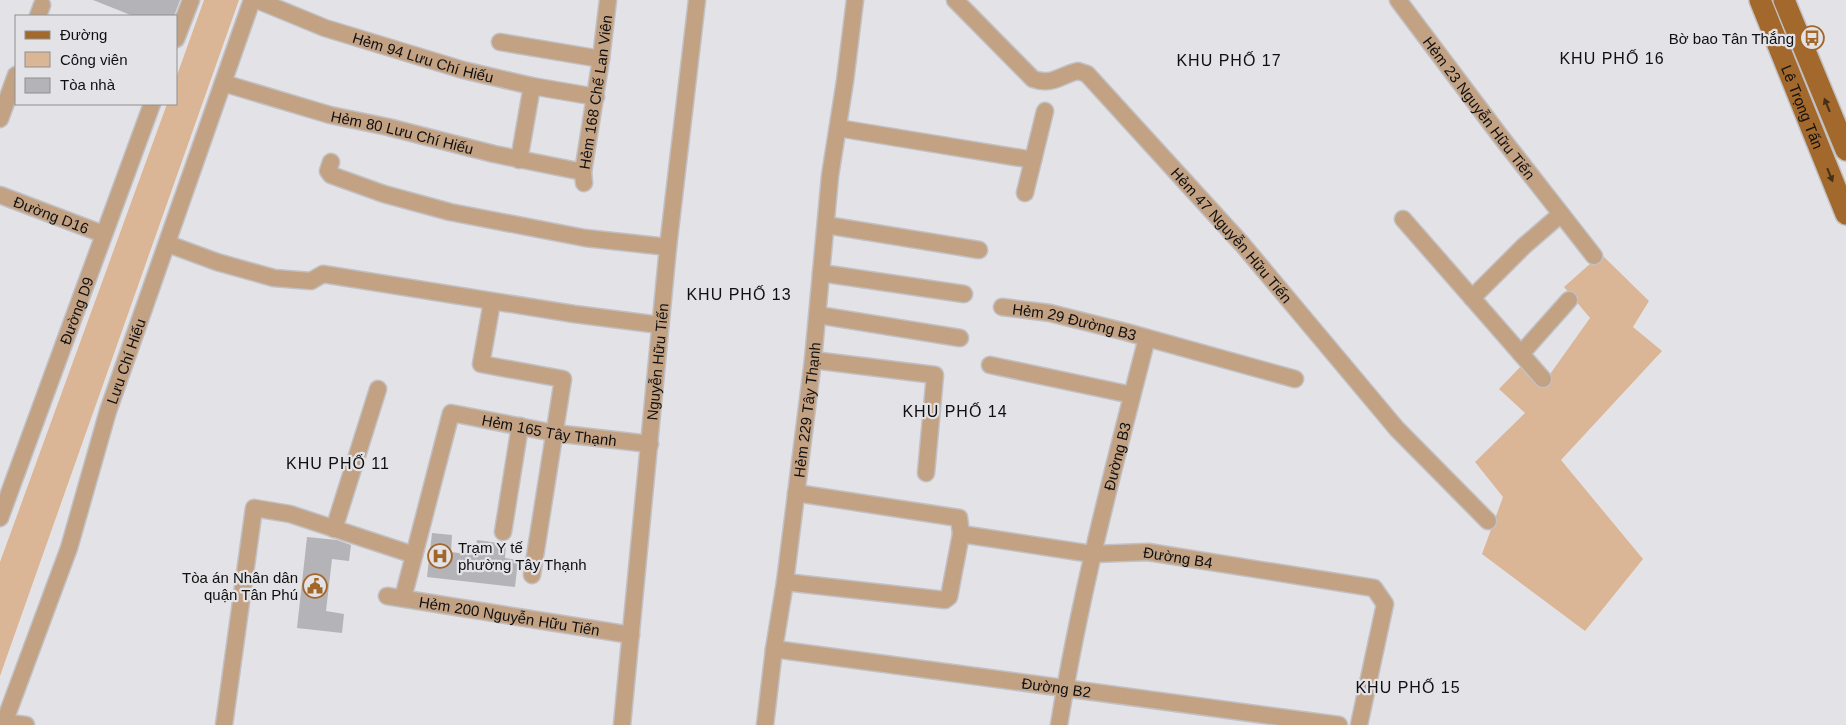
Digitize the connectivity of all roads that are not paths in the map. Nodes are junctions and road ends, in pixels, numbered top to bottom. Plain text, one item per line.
1 (191, 0) edge
2 (252, 0) edge
3 (257, 0) edge
4 (608, 0) edge
5 (697, 0) edge
6 (855, 0) edge
7 (955, 0) edge
8 (1398, 0) edge
9 (1760, 0) edge
10 (1784, 0) edge
11 (178, 33) edge
12 (500, 42) dead end
13 (601, 60) junction
14 (15, 78) edge
15 (223, 84) junction
16 (532, 86) junction
17 (596, 97) junction
18 (152, 105) edge
19 (1045, 111) dead end
20 (0, 119) edge
21 (838, 128) junction
22 (1846, 150) edge
23 (519, 160) junction
24 (1033, 160) junction
25 (331, 162) dead end
26 (584, 177) joint
27 (1025, 193) dead end
28 (0, 195) edge
29 (1844, 202) edge
30 (1561, 214) junction
31 (1403, 219) dead end
32 (826, 225) junction
33 (103, 234) junction
34 (168, 244) junction
35 (668, 247) junction
36 (979, 250) dead end
37 (1594, 256) dead end
38 (821, 273) junction
39 (964, 294) dead end
40 (1472, 298) junction
41 (1569, 300) dead end
42 (492, 302) junction
43 (1002, 307) dead end
44 (818, 315) junction
45 (660, 325) junction
46 (960, 338) dead end
47 (1147, 338) junction
48 (1521, 354) junction
49 (813, 360) junction
50 (990, 365) dead end
51 (1295, 379) dead end
52 (1543, 379) dead end
53 (378, 389) dead end
54 (1132, 395) junction
55 (520, 426) junction
56 (554, 433) junction
57 (650, 444) junction
58 (926, 473) dead end
59 (796, 493) junction
60 (0, 518) edge
61 (1488, 521) dead end
62 (334, 529) junction
63 (503, 532) dead end
64 (961, 534) junction
65 (1092, 554) junction
66 (414, 555) junction
67 (532, 575) dead end
68 (784, 582) junction
69 (631, 635) junction
70 (774, 650) junction
71 (1065, 688) junction
72 (2, 722) edge
73 (26, 725) edge
74 (224, 725) edge
75 (622, 725) edge
76 (765, 725) edge
77 (1059, 725) edge
78 (1339, 725) edge
79 (1359, 725) edge

1 - 11 street
2 - 15 street, Lưu Chí Hiếu
3 - 16 street, Hẻm 94 Lưu Chí Hiếu
4 - 13 street, Hẻm 168 Chế Lan Viên
5 - 35 street, Nguyễn Hữu Tiến
6 - 21 street, Hẻm 229 Tây Thạnh
7 - 61 street, Hẻm 47 Nguyễn Hữu Tiến
8 - 30 street, Hẻm 23 Nguyễn Hữu Tiến
9 -> 29 main road, Lê Trọng Tấn
22 -> 10 main road, Lê Trọng Tấn
12 - 13 street
13 - 17 street, Hẻm 168 Chế Lan Viên
14 - 20 street
15 - 23 street, Hẻm 80 Lưu Chí Hiếu
15 - 34 street, Lưu Chí Hiếu
16 - 17 street, Hẻm 94 Lưu Chí Hiếu
16 - 23 street
17 - 26 street, Hẻm 168 Chế Lan Viên
18 - 33 street, Đường D9
19 - 24 street
21 - 24 street
21 - 32 street, Hẻm 229 Tây Thạnh
23 - 26 street, Hẻm 80 Lưu Chí Hiếu
24 - 27 street
25 - 35 street
28 - 33 street, Đường D16
30 - 37 street, Hẻm 23 Nguyễn Hữu Tiến
30 - 40 street
31 - 40 street
32 - 36 street
32 - 38 street, Hẻm 229 Tây Thạnh
33 - 60 street, Đường D9
34 - 42 street
34 - 72 street, Lưu Chí Hiếu
35 - 45 street, Nguyễn Hữu Tiến
38 - 39 street
38 - 44 street, Hẻm 229 Tây Thạnh
40 - 48 street
41 - 48 street
42 - 45 street
42 - 56 street
43 - 47 street, Hẻm 29 Đường B3
44 - 46 street
44 - 49 street, Hẻm 229 Tây Thạnh
45 - 57 street, Nguyễn Hữu Tiến
47 - 51 street
47 - 54 street, Đường B3
48 - 52 street
49 - 58 street
49 - 59 street, Hẻm 229 Tây Thạnh
50 - 54 street
53 - 62 street
54 - 65 street, Đường B3
55 - 56 street, Hẻm 165 Tây Thạnh
55 - 63 street
55 - 66 street, Hẻm 165 Tây Thạnh
56 - 57 street, Hẻm 165 Tây Thạnh
56 - 67 street
57 - 69 street, Nguyễn Hữu Tiến
59 - 64 street
59 - 68 street, Hẻm 229 Tây Thạnh
62 - 66 street
62 - 74 street
64 - 65 street, Đường B4
64 - 68 street
65 - 71 street, Đường B3
65 - 79 street, Đường B4
66 - 69 street, Hẻm 200 Nguyễn Hữu Tiến
68 - 70 street, Hẻm 229 Tây Thạnh
69 - 75 street, Nguyễn Hữu Tiến
70 - 71 street, Đường B2
70 - 76 street, Hẻm 229 Tây Thạnh
71 - 77 street, Đường B3
71 - 78 street, Đường B2
72 - 73 street

